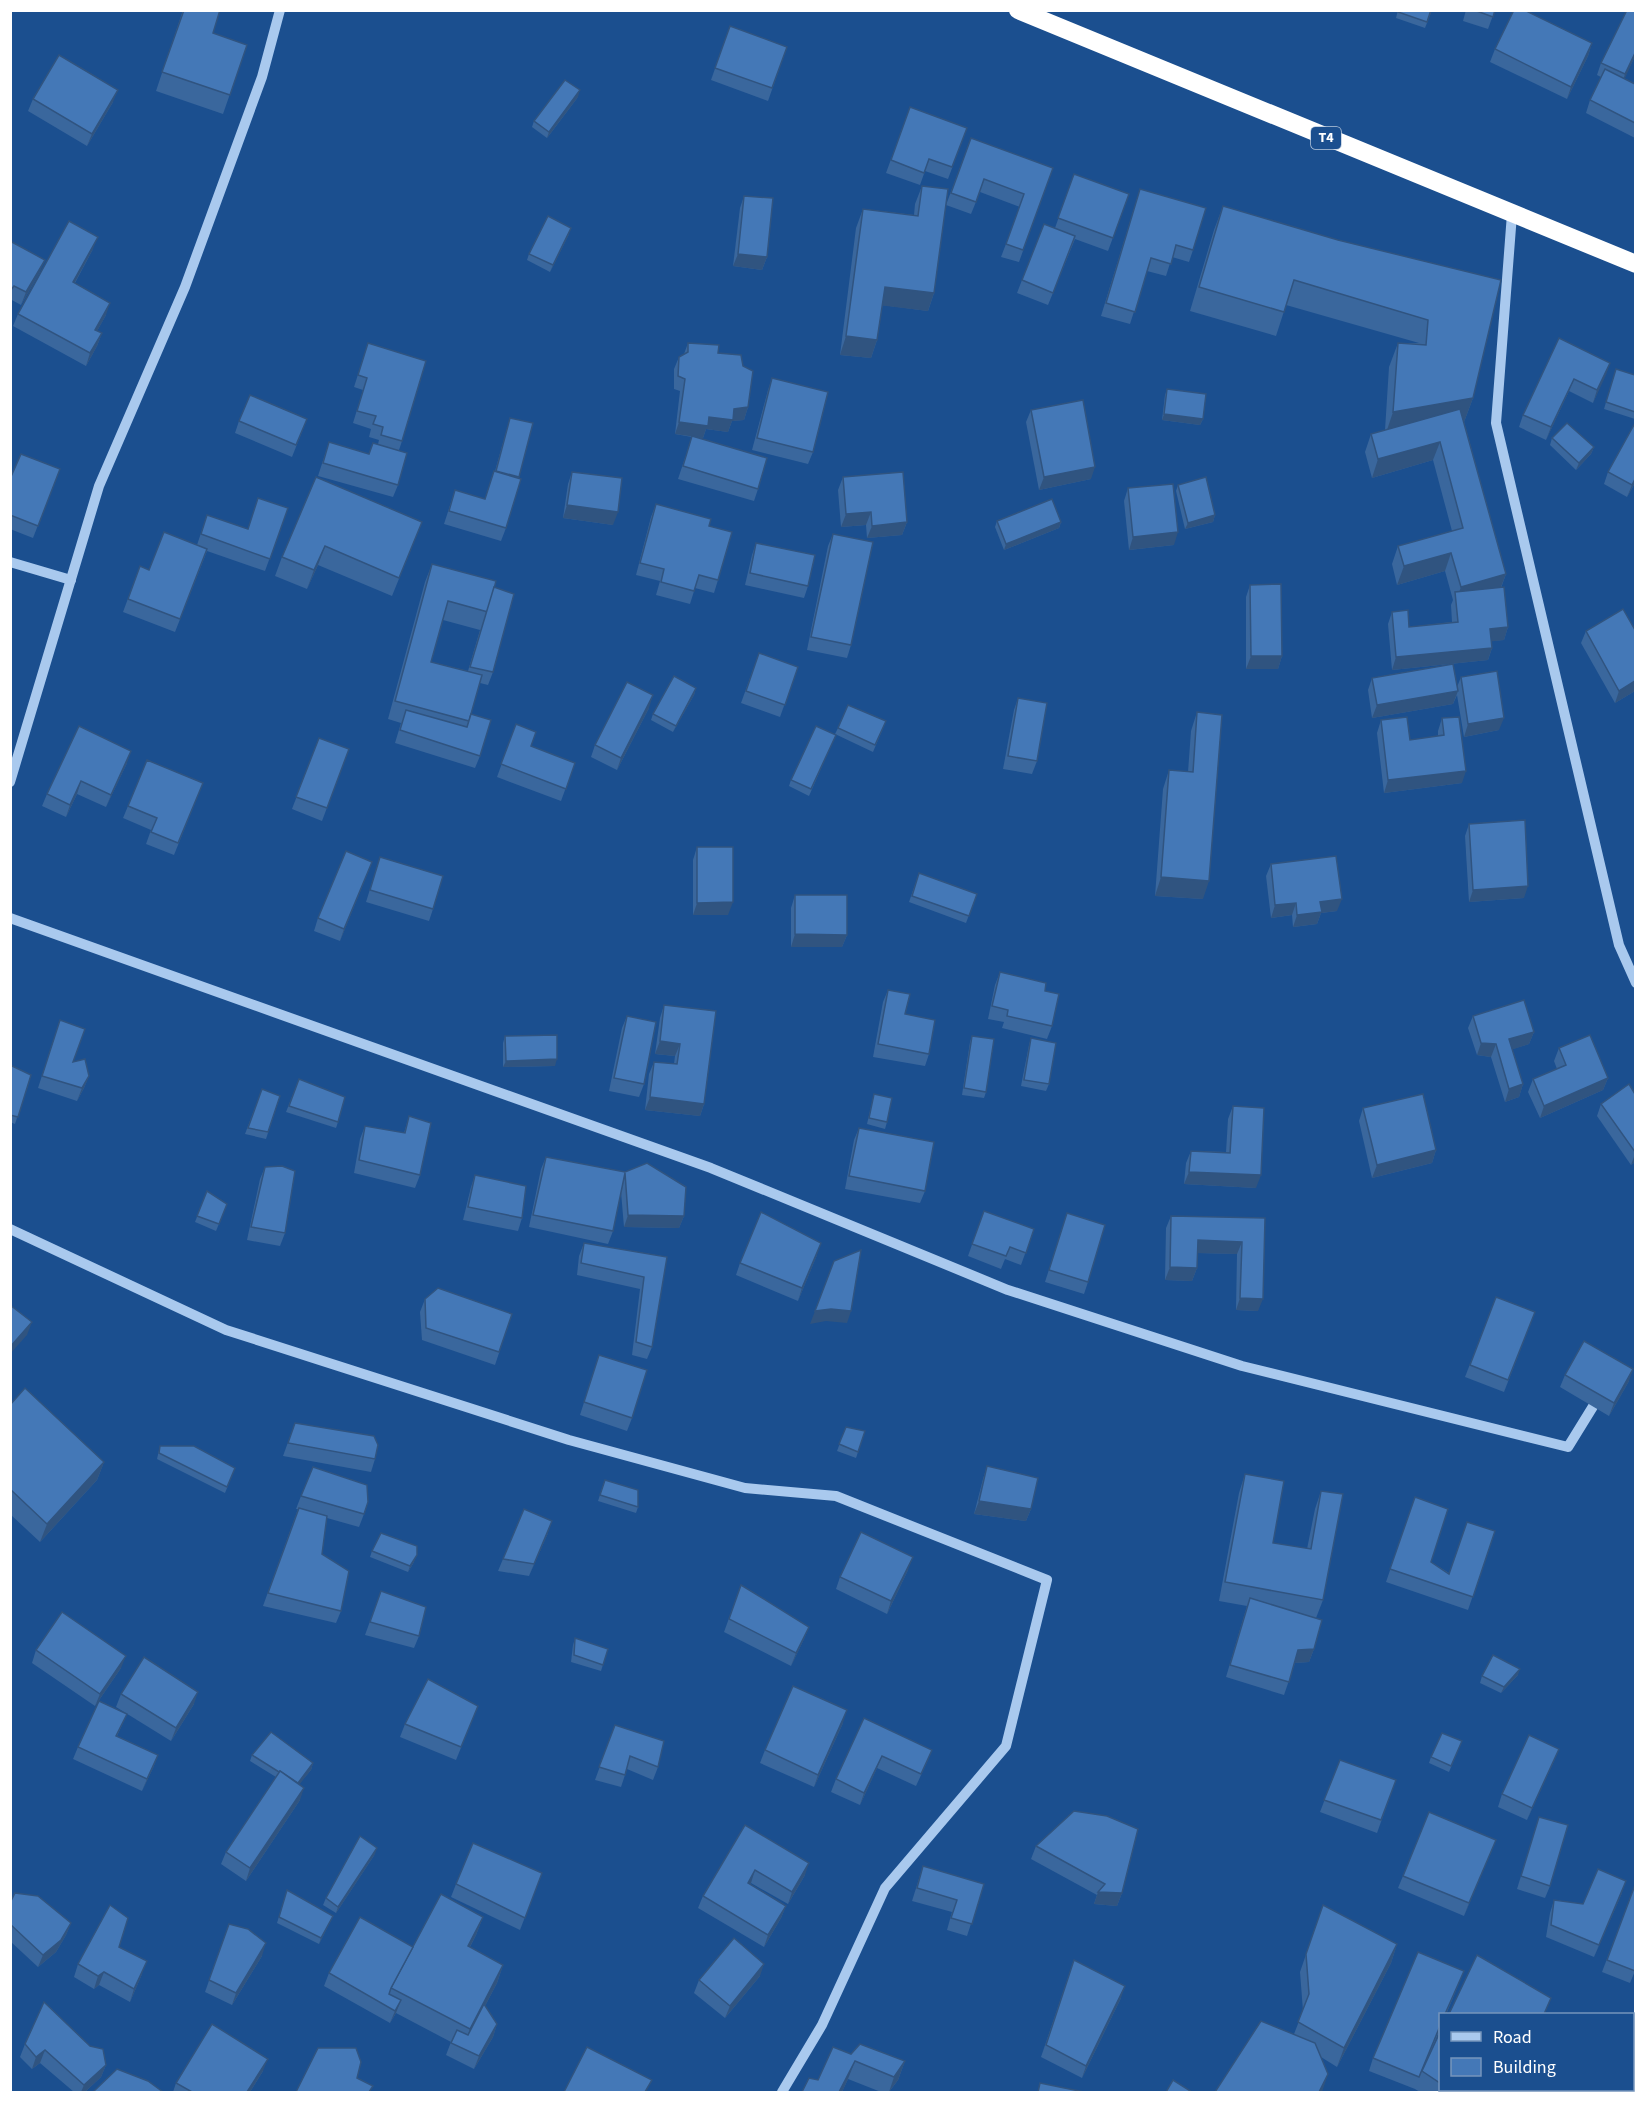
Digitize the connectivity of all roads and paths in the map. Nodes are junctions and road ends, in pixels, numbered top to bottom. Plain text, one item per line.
1 (280, 10) edge
2 (1018, 10) edge
3 (1512, 214) junction
4 (1635, 264) edge
5 (10, 562) edge
6 (71, 580) junction
7 (10, 782) edge
8 (10, 918) edge
9 (1635, 983) edge
10 (10, 1229) edge
11 (1597, 1400) edge
12 (782, 2092) edge

1 - 6 street
2 - 3 highway, T4
3 - 4 highway, T4
3 - 9 street
5 - 6 street
6 - 7 street
8 - 11 street
10 - 12 street

